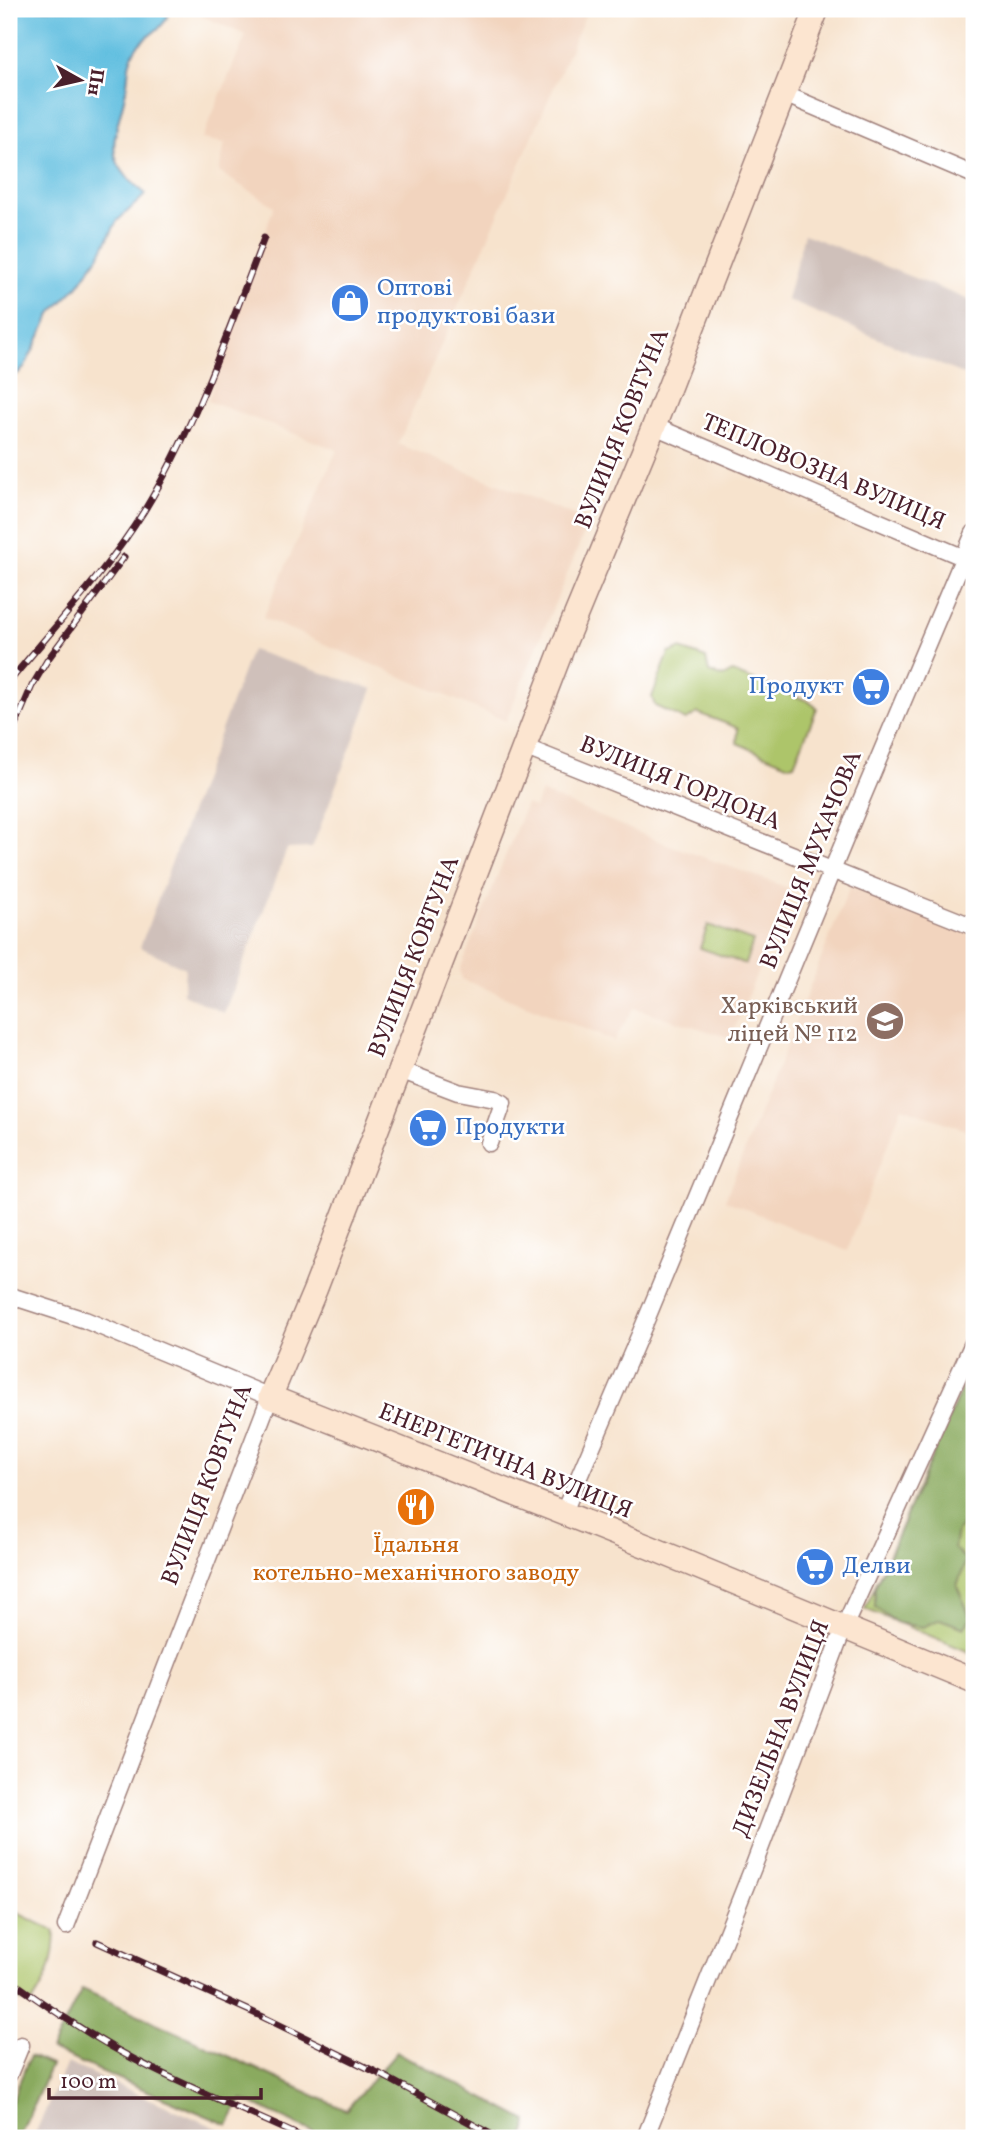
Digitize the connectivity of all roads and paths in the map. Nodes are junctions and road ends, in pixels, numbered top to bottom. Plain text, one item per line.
1 (817, 9) edge
2 (784, 94) junction
3 (974, 175) edge
4 (654, 426) junction
5 (974, 533) edge
6 (969, 561) edge
7 (524, 747) junction
8 (832, 870) junction
9 (974, 926) edge
10 (400, 1070) junction
11 (489, 1143) dead end
12 (14, 1297) dead end
13 (974, 1341) edge
14 (270, 1398) junction
15 (562, 1514) junction
16 (844, 1627) junction
17 (974, 1681) edge
18 (66, 1926) dead end
19 (21, 2045) dead end
20 (9, 2074) edge
21 (645, 2138) edge

1 - 2 street, ВУЛИЦЯ КОВТУНА
2 - 3 street
2 - 4 street, ВУЛИЦЯ КОВТУНА
4 - 6 street, ТЕПЛОВОЗНА ВУЛИЦЯ
4 - 7 street, ВУЛИЦЯ КОВТУНА
5 - 6 street, ВУЛИЦЯ МУХАЧОВА
6 - 8 street, ВУЛИЦЯ МУХАЧОВА
7 - 8 street, ВУЛИЦЯ ГОРДОНА
7 - 10 street, ВУЛИЦЯ КОВТУНА
8 - 9 street, ВУЛИЦЯ ГОРДОНА
8 - 15 street, ВУЛИЦЯ МУХАЧОВА
10 - 11 street
10 - 14 street, ВУЛИЦЯ КОВТУНА
12 - 14 street, ЕНЕРГЕТИЧНА ВУЛИЦЯ
13 - 16 street, ДИЗЕЛЬНА ВУЛИЦЯ
14 - 15 street, ЕНЕРГЕТИЧНА ВУЛИЦЯ
14 - 18 street, ВУЛИЦЯ КОВТУНА
15 - 16 street, ЕНЕРГЕТИЧНА ВУЛИЦЯ
16 - 17 street, ЕНЕРГЕТИЧНА ВУЛИЦЯ
16 - 21 street, ДИЗЕЛЬНА ВУЛИЦЯ
19 - 20 street

